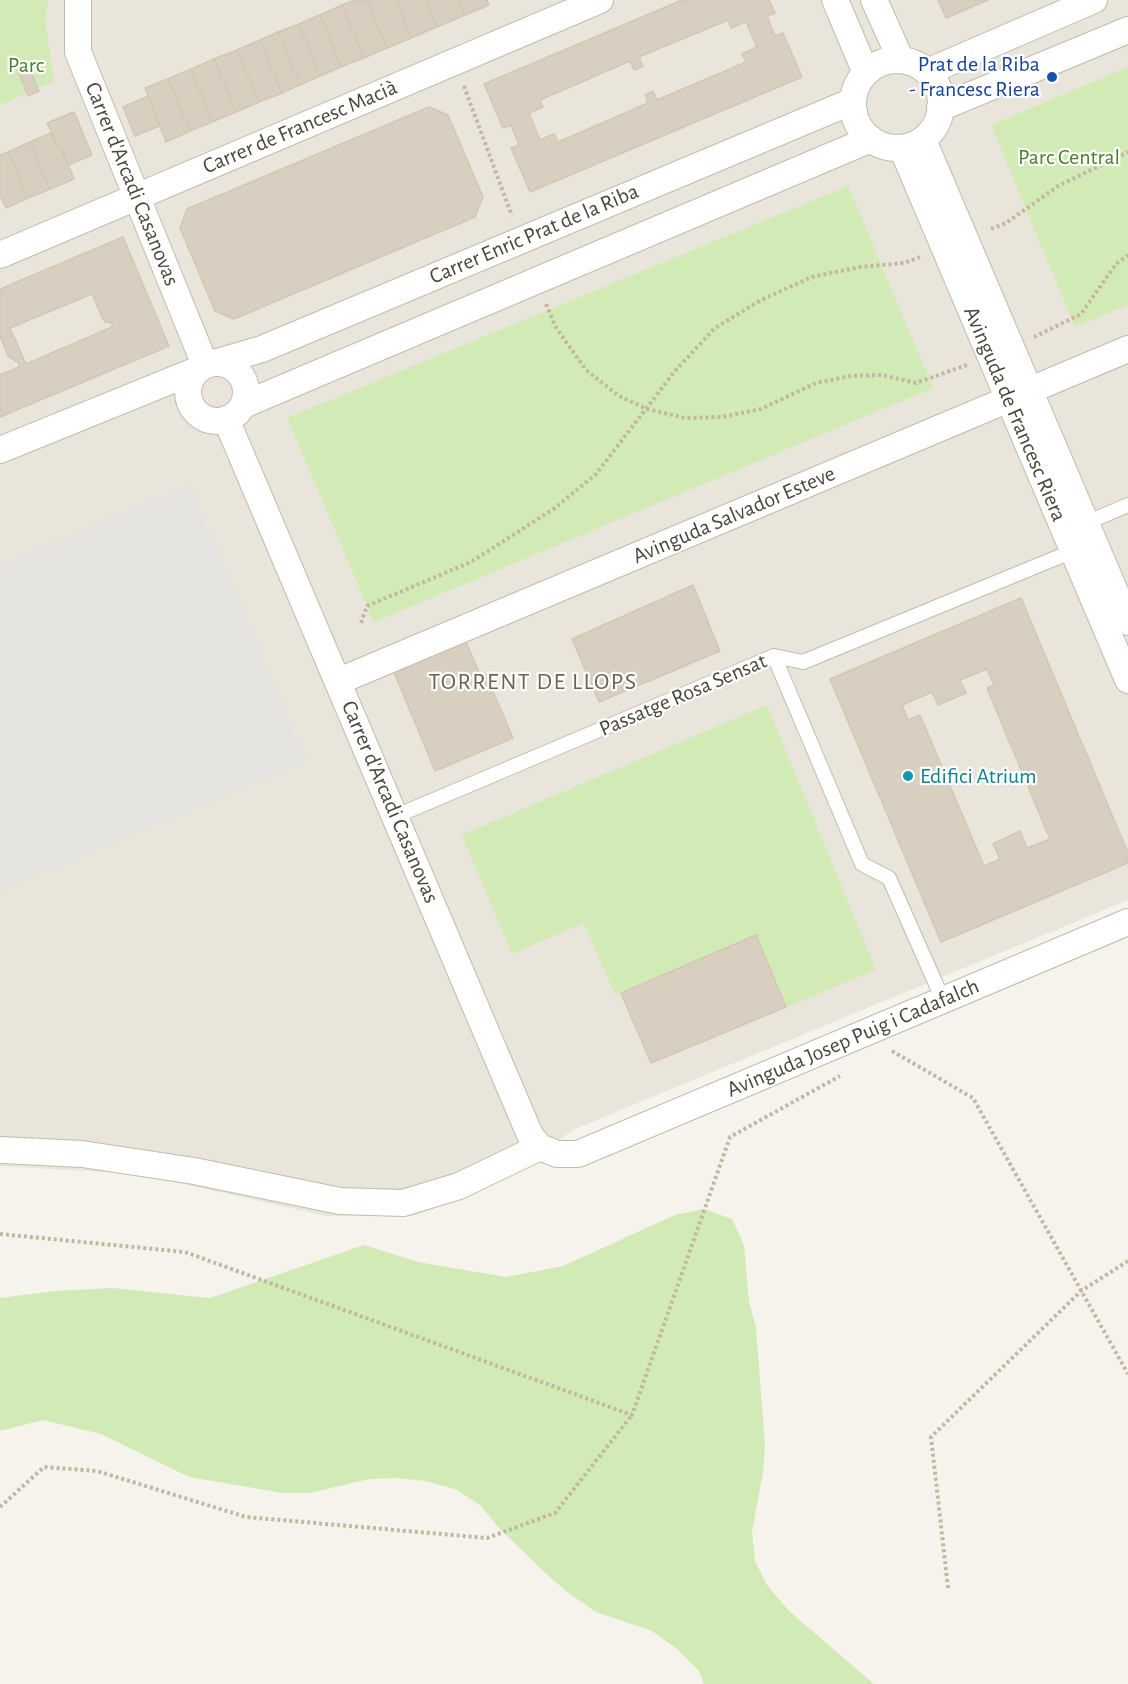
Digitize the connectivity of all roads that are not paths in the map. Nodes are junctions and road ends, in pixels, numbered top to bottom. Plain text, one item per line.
1 (78, 0) edge
2 (600, 0) edge
3 (835, 0) edge
4 (874, 0) edge
5 (1094, 0) edge
6 (1128, 30) edge
7 (901, 60) junction
8 (927, 72) junction
9 (866, 73) junction
10 (853, 101) junction
11 (940, 108) junction
12 (871, 139) junction
13 (913, 144) junction
14 (138, 195) junction
15 (0, 255) edge
16 (1128, 349) edge
17 (205, 366) junction
18 (1019, 394) junction
19 (234, 412) junction
20 (0, 450) edge
21 (1128, 505) edge
22 (1086, 523) junction
23 (1073, 551) junction
24 (1128, 622) edge
25 (774, 656) junction
26 (1128, 680) edge
27 (339, 681) junction
28 (396, 816) junction
29 (1128, 922) edge
30 (943, 1000) junction
31 (540, 1147) junction
32 (0, 1150) edge

1 - 14 street, Carrer d'Arcadi Casanovas
2 - 14 street, Carrer de Francesc Macià
3 - 9 street
4 - 7 street
5 - 8 street
6 - 11 street
7 - 8 street
7 - 9 street
8 - 11 street
9 - 10 street
10 - 12 street
10 - 17 street, Carrer Enric Prat de la Riba
11 - 13 street
12 - 13 street
12 - 19 street, Carrer Enric Prat de la Riba
13 - 18 street, Avinguda de Francesc Riera
14 - 15 street, Carrer de Francesc Macià
14 - 17 street, Carrer d'Arcadi Casanovas
16 - 18 street, Avinguda Salvador Esteve
17 - 19 street
17 - 19 street
17 - 20 street, Carrer Enric Prat de la Riba
18 - 22 street, Avinguda de Francesc Riera
18 - 23 street, Avinguda de Francesc Riera
18 - 27 street, Avinguda Salvador Esteve
19 - 27 street, Carrer d'Arcadi Casanovas
21 - 22 lane
22 - 24 street, Avinguda de Francesc Riera
23 - 25 lane, Passatge Rosa Sensat
23 - 26 street, Avinguda de Francesc Riera
25 - 28 lane, Passatge Rosa Sensat
25 - 30 lane
27 - 28 street, Carrer d'Arcadi Casanovas
28 - 31 street, Carrer d'Arcadi Casanovas
29 - 30 street, Avinguda Josep Puig i Cadafalch
30 - 31 street, Avinguda Josep Puig i Cadafalch
31 - 32 street

